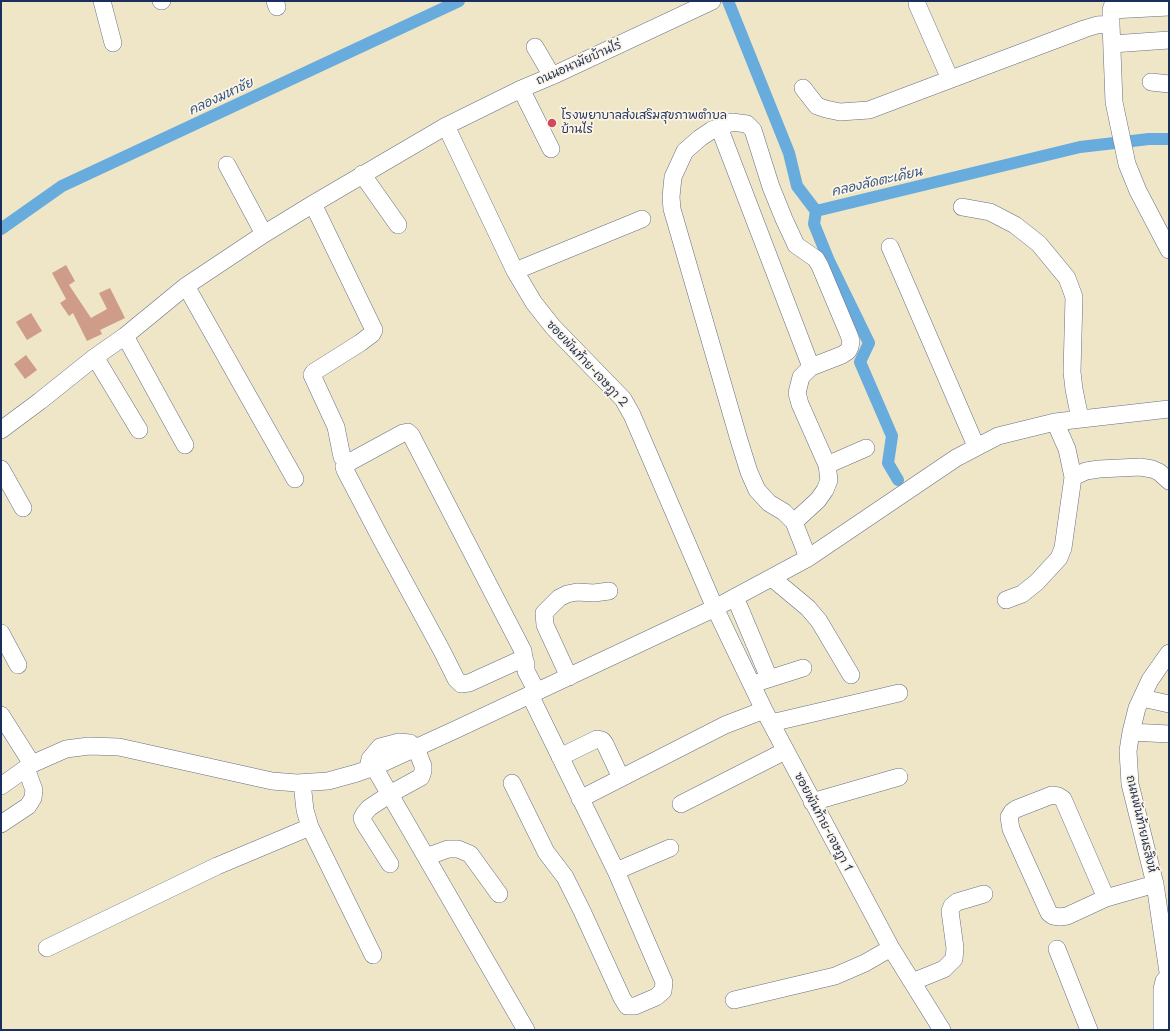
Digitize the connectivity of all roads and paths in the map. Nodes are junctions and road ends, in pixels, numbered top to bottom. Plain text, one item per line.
1 (102, 1) edge
2 (712, 1) edge
3 (917, 4) dead end
4 (1169, 7) edge
5 (1112, 12) edge
6 (1169, 40) edge
7 (113, 43) dead end
8 (1112, 44) junction
9 (535, 47) dead end
10 (552, 76) junction
11 (950, 79) junction
12 (1150, 82) dead end
13 (1169, 84) edge
14 (802, 88) dead end
15 (521, 89) junction
16 (446, 126) junction
17 (719, 127) junction
18 (551, 149) dead end
19 (227, 165) dead end
20 (362, 174) junction
21 (313, 204) junction
22 (962, 207) dead end
23 (642, 219) dead end
24 (398, 225) dead end
25 (264, 234) junction
26 (890, 247) dead end
27 (1169, 250) edge
28 (515, 271) junction
29 (186, 286) junction
30 (125, 336) junction
31 (95, 357) junction
32 (811, 368) junction
33 (1169, 409) edge
34 (1080, 419) junction
35 (1056, 422) junction
36 (1, 430) edge
37 (139, 430) dead end
38 (184, 445) dead end
39 (976, 446) junction
40 (866, 448) dead end
41 (342, 458) dead end
42 (827, 465) junction
43 (1, 469) edge
44 (1073, 477) junction
45 (295, 479) dead end
46 (1169, 481) edge
47 (24, 508) dead end
48 (794, 522) junction
49 (808, 558) junction
50 (772, 578) junction
51 (609, 591) dead end
52 (736, 597) junction
53 (1006, 600) dead end
54 (715, 608) junction
55 (1, 633) edge
56 (1169, 654) edge
57 (524, 658) junction
58 (18, 665) dead end
59 (802, 668) dead end
60 (851, 675) dead end
61 (569, 677) junction
62 (768, 678) junction
63 (752, 686) junction
64 (533, 693) junction
65 (899, 693) dead end
66 (1142, 698) junction
67 (1169, 704) edge
68 (1, 715) edge
69 (767, 717) junction
70 (1131, 732) junction
71 (1169, 734) edge
72 (416, 748) junction
73 (785, 751) junction
74 (560, 757) junction
75 (29, 766) junction
76 (371, 768) junction
77 (899, 777) dead end
78 (621, 778) junction
79 (302, 783) junction
80 (512, 783) dead end
81 (1, 786) edge
82 (390, 794) junction
83 (580, 799) junction
84 (812, 802) junction
85 (681, 804) dead end
86 (1, 824) edge
87 (310, 827) junction
88 (670, 848) dead end
89 (426, 857) junction
90 (390, 864) dead end
91 (616, 871) junction
92 (1155, 884) junction
93 (499, 894) dead end
94 (984, 894) dead end
95 (1106, 898) junction
96 (1165, 917) edge
97 (1167, 941) edge
98 (47, 948) dead end
99 (891, 948) junction
100 (1057, 949) dead end
101 (373, 955) dead end
102 (1168, 975) edge
103 (1169, 978) edge
104 (912, 982) junction
105 (734, 1000) dead end
106 (526, 1030) edge
107 (942, 1030) edge
108 (1090, 1030) edge
109 (1162, 1030) edge

1 - 7 street
2 - 10 street, ถนนอนามัยบ้านไร่
3 - 11 street
4 - 5 street
5 - 8 street
5 - 11 street
6 - 8 street
8 - 27 street
9 - 10 street
10 - 15 street, ถนนอนามัยบ้านไร่
11 - 14 street
12 - 13 street
15 - 16 street, ถนนอนามัยบ้านไร่
15 - 18 street
16 - 20 street, ถนนอนามัยบ้านไร่
16 - 28 street, ซอยพันท้าย-เจษฎา 2
17 - 32 street
17 - 32 street
17 - 48 street
19 - 25 street
20 - 21 street, ถนนอนามัยบ้านไร่
20 - 24 street
21 - 25 street, ถนนอนามัยบ้านไร่
21 - 41 street
22 - 34 street
23 - 28 street
25 - 29 street, ถนนอนามัยบ้านไร่
26 - 39 street
28 - 54 street, ซอยพันท้าย-เจษฎา 2
29 - 30 street, ถนนอนามัยบ้านไร่
29 - 45 street
30 - 31 street, ถนนอนามัยบ้านไร่
30 - 38 street
31 - 36 street, ถนนอนามัยบ้านไร่
31 - 37 street
32 - 42 street
33 - 34 street
34 - 35 street
35 - 39 street
35 - 44 street
39 - 49 street
40 - 42 street
42 - 48 street
43 - 47 street
44 - 46 street
44 - 53 street
48 - 49 street
49 - 50 street
50 - 52 street
50 - 60 street
51 - 61 street
52 - 54 street
52 - 62 street
54 - 61 street
54 - 63 street, ซอยพันท้าย-เจษฎา 1
55 - 58 street
56 - 66 street, ถนนพันท้ายนรสิงห์
57 - 57 street
57 - 64 street
59 - 62 street
61 - 64 street
62 - 63 street
63 - 69 street, ซอยพันท้าย-เจษฎา 1
64 - 72 street
64 - 74 street
65 - 69 street
66 - 67 street
66 - 70 street, ถนนพันท้ายนรสิงห์
68 - 75 street
69 - 73 street, ซอยพันท้าย-เจษฎา 1
69 - 78 street
70 - 71 street
70 - 92 street, ถนนพันท้ายนรสิงห์
72 - 76 street
72 - 82 street
73 - 84 street, ซอยพันท้าย-เจษฎา 1
73 - 85 street
74 - 78 street
74 - 83 street
75 - 79 street
75 - 81 street
75 - 86 street
76 - 79 street
76 - 82 street
77 - 84 street
78 - 83 street
79 - 87 street
80 - 91 street
82 - 89 street
82 - 90 street
83 - 91 street
84 - 99 street, ซอยพันท้าย-เจษฎา 1
87 - 98 street
87 - 101 street
88 - 91 street
89 - 93 street
89 - 106 street
92 - 95 street
92 - 96 street, ถนนพันท้ายนรสิงห์
94 - 104 street
95 - 95 street
96 - 97 street, ถนนพันท้ายนรสิงห์
97 - 102 street, ถนนพันท้ายนรสิงห์
99 - 104 street, ซอยพันท้าย-เจษฎา 1
99 - 105 street
100 - 108 street
102 - 103 street, ถนนพันท้ายนรสิงห์
102 - 109 street
104 - 107 street, ซอยพันท้าย-เจษฎา 1

